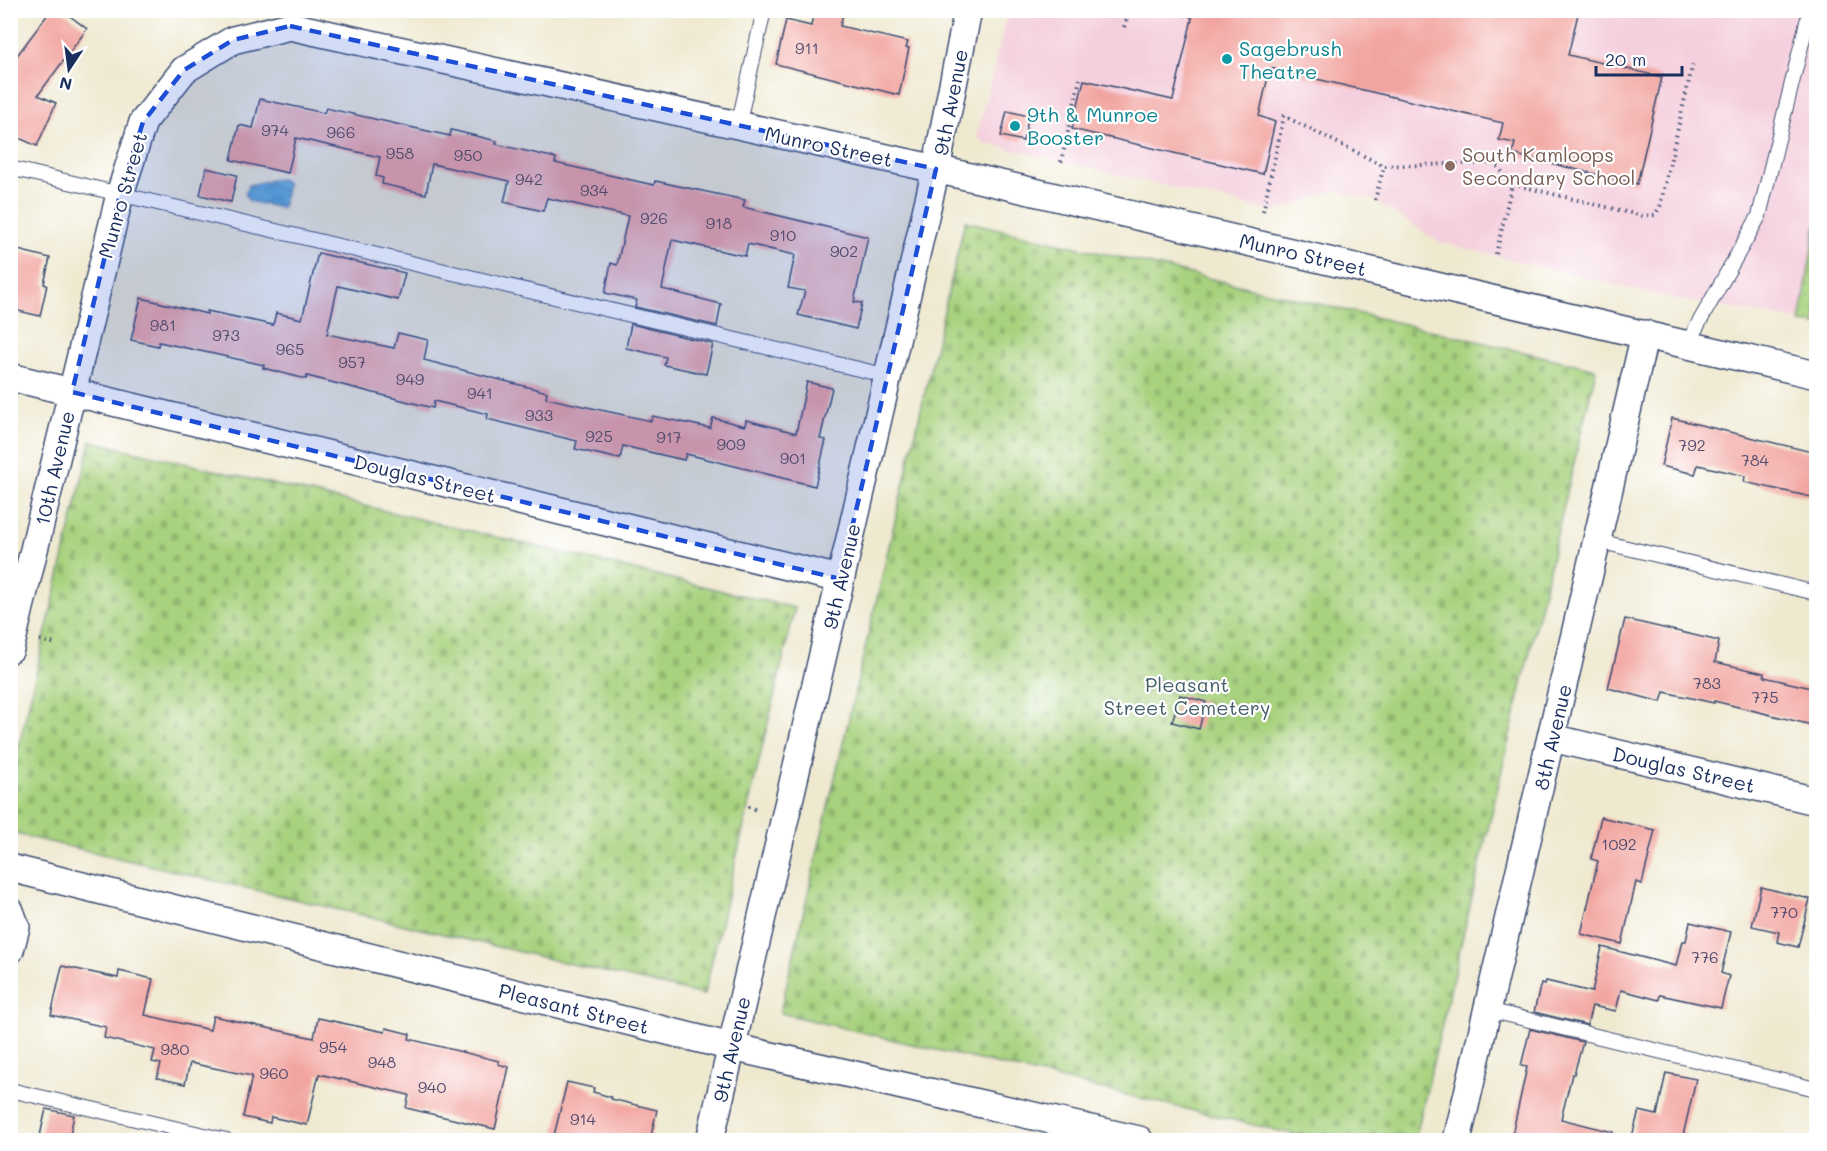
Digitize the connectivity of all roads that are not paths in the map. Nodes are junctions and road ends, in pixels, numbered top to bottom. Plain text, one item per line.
1 (764, 10) edge
2 (968, 10) edge
3 (1810, 10) edge
4 (738, 126) junction
5 (10, 168) edge
6 (936, 169) junction
7 (120, 194) junction
8 (1645, 334) junction
9 (1687, 344) junction
10 (1816, 375) edge
11 (888, 376) junction
12 (10, 377) edge
13 (72, 392) junction
14 (1598, 541) junction
15 (840, 579) junction
16 (1816, 593) edge
17 (12, 635) edge
18 (1552, 738) junction
19 (1816, 801) edge
20 (10, 868) edge
21 (10, 911) edge
22 (10, 950) edge
23 (1488, 1010) junction
24 (732, 1047) junction
25 (1816, 1089) edge
26 (10, 1090) edge
27 (226, 1140) edge
28 (710, 1140) edge
29 (1138, 1140) edge
30 (1457, 1140) edge

1 - 4 lane
2 - 6 street, 9th Avenue
3 - 9 lane
4 - 6 street, Munro Street
4 - 7 street, Munro Street
5 - 7 lane
6 - 8 street, Munro Street
6 - 11 street, 9th Avenue
7 - 11 lane
7 - 13 street, Munro Street
8 - 9 street, Munro Street
8 - 14 street, 8th Avenue
9 - 10 street, Munro Street
11 - 15 street, 9th Avenue
12 - 13 street, Douglas Street
13 - 15 street, Douglas Street
13 - 17 street, 10th Avenue
14 - 16 lane
14 - 18 street, 8th Avenue
15 - 24 street, 9th Avenue
18 - 19 street, Douglas Street
18 - 23 street, 8th Avenue
20 - 24 street, Pleasant Street
21 - 22 street
23 - 25 lane
23 - 30 street, 8th Avenue
24 - 28 street, 9th Avenue
24 - 29 street, Pleasant Street
26 - 27 lane

